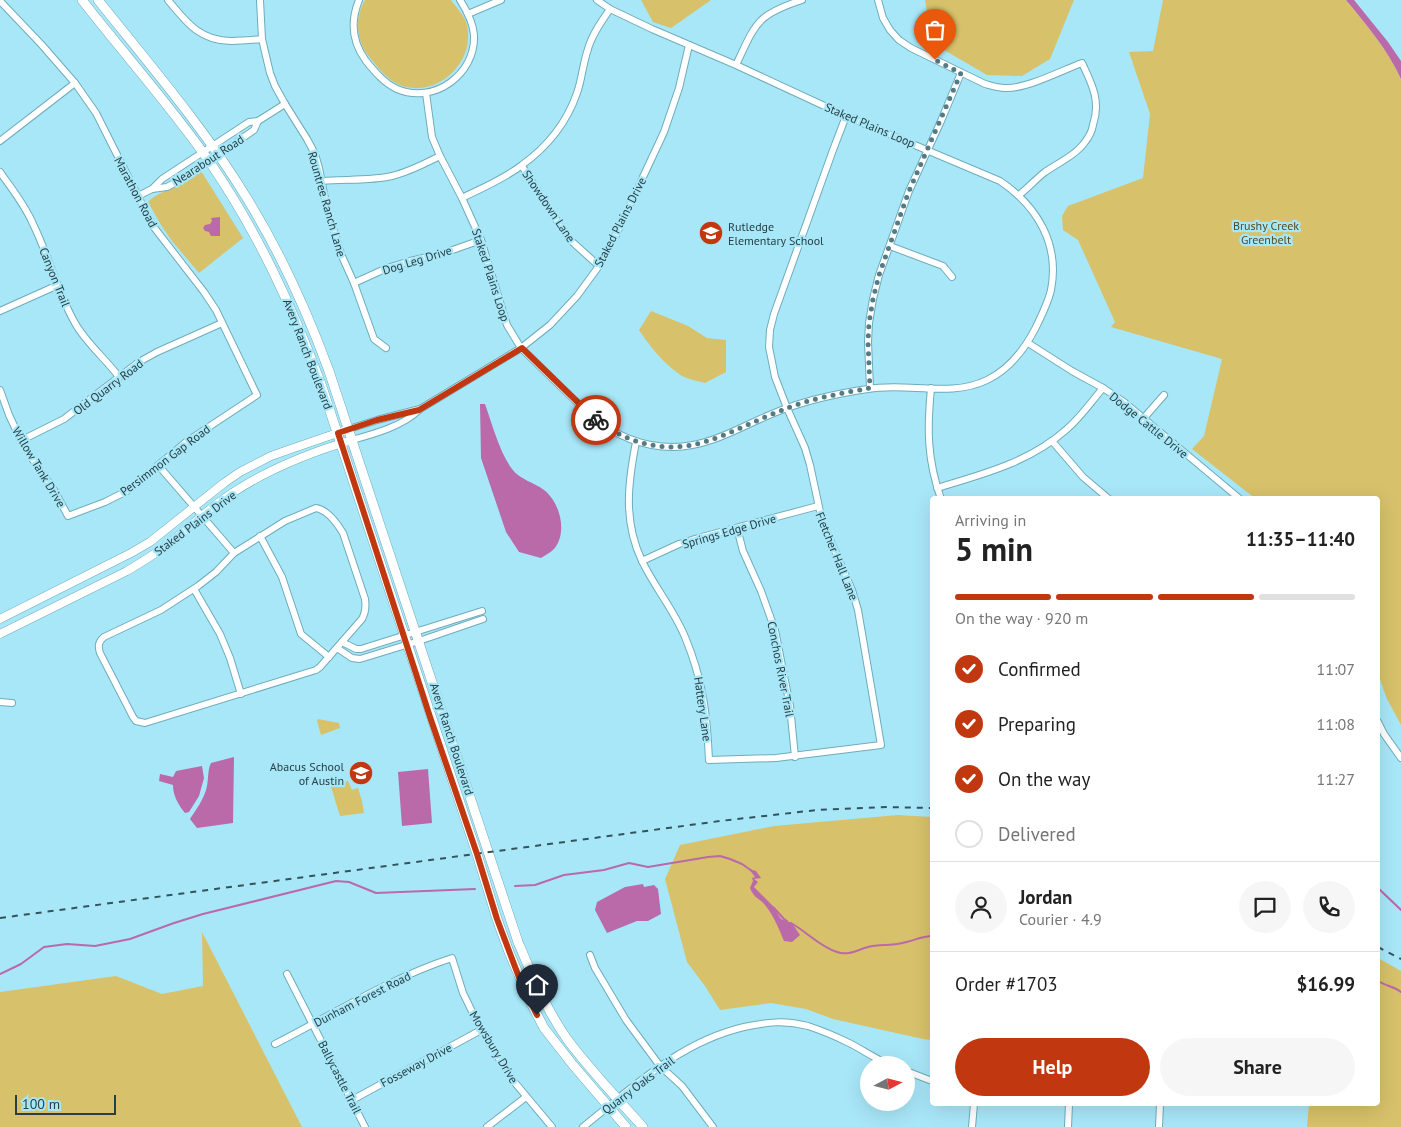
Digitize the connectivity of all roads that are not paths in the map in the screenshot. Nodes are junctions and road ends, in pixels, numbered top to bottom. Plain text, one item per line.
1 (82, 0) edge
2 (98, 0) edge
3 (168, 0) edge
4 (260, 0) edge
5 (359, 0) edge
6 (460, 0) edge
7 (501, 0) edge
8 (597, 0) edge
9 (802, 0) edge
10 (878, 0) edge
11 (0, 1) edge
12 (610, 9) junction
13 (468, 14) junction
14 (262, 39) junction
15 (689, 45) junction
16 (736, 64) junction
17 (961, 73) junction
18 (75, 83) junction
19 (426, 92) junction
20 (285, 104) junction
21 (846, 116) junction
22 (258, 121) junction
23 (0, 141) edge
24 (212, 146) junction
25 (928, 150) junction
26 (202, 152) junction
27 (218, 155) junction
28 (440, 156) junction
29 (209, 161) junction
30 (522, 166) junction
31 (0, 172) edge
32 (322, 181) junction
33 (152, 189) junction
34 (1020, 195) junction
35 (138, 196) junction
36 (462, 198) junction
37 (481, 240) junction
38 (890, 246) junction
39 (599, 266) junction
40 (952, 277) dead end
41 (354, 283) junction
42 (58, 285) junction
43 (0, 311) edge
44 (222, 323) junction
45 (1028, 343) junction
46 (386, 348) dead end
47 (522, 348) junction
48 (119, 376) junction
49 (870, 388) junction
50 (931, 388) junction
51 (1102, 388) junction
52 (0, 390) edge
53 (258, 395) joint
54 (1164, 395) dead end
55 (787, 408) junction
56 (419, 410) junction
57 (1143, 419) junction
58 (349, 429) junction
59 (338, 433) junction
60 (22, 440) junction
61 (352, 440) junction
62 (1052, 441) junction
63 (636, 442) junction
64 (341, 444) junction
65 (158, 465) junction
66 (937, 488) junction
67 (940, 496) edge
68 (1105, 496) edge
69 (1236, 496) edge
70 (818, 506) junction
71 (194, 507) junction
72 (68, 516) joint
73 (202, 516) junction
74 (737, 528) junction
75 (260, 536) junction
76 (234, 553) junction
77 (642, 561) junction
78 (194, 589) junction
79 (482, 611) dead end
80 (0, 619) edge
81 (483, 619) dead end
82 (416, 631) junction
83 (0, 634) edge
84 (404, 635) junction
85 (342, 642) junction
86 (419, 642) junction
87 (407, 645) junction
88 (337, 648) junction
89 (329, 658) junction
90 (241, 694) junction
91 (0, 702) edge
92 (12, 703) dead end
93 (1380, 726) edge
94 (881, 745) joint
95 (795, 757) junction
96 (1401, 758) edge
97 (590, 955) dead end
98 (452, 958) joint
99 (287, 974) dead end
100 (314, 1024) junction
101 (481, 1030) junction
102 (275, 1044) dead end
103 (872, 1056) edge
104 (660, 1066) junction
105 (915, 1074) edge
106 (930, 1080) edge
107 (526, 1097) junction
108 (618, 1098) junction
109 (352, 1100) junction
110 (609, 1106) junction
111 (974, 1106) edge
112 (1069, 1106) edge
113 (1160, 1106) edge
114 (366, 1127) edge
115 (487, 1127) edge
116 (552, 1127) edge
117 (583, 1127) edge
118 (626, 1127) edge
119 (643, 1127) edge
120 (712, 1127) edge
121 (972, 1127) edge
122 (1068, 1127) edge
123 (1159, 1127) edge

1 - 26 main road, Avery Ranch Boulevard
2 - 24 main road, Avery Ranch Boulevard
3 - 14 street
4 - 14 street, Rountree Ranch Lane
5 - 19 street
6 - 13 street
7 - 13 street
8 - 12 street, Staked Plains Loop
9 - 16 street
10 - 17 street
11 - 18 street, Marathon Road
12 - 15 street, Staked Plains Loop
12 - 30 street
13 - 19 street
14 - 20 street, Rountree Ranch Lane
15 - 16 street, Staked Plains Loop
15 - 39 street, Staked Plains Drive
16 - 21 street, Staked Plains Loop
17 - 25 street
17 - 34 street
18 - 23 street
18 - 35 street, Marathon Road
19 - 28 street, Staked Plains Loop
20 - 22 street, Nearabout Road
20 - 32 street, Rountree Ranch Lane
21 - 25 street, Staked Plains Loop
21 - 55 street, Fletcher Hall Lane
22 - 24 street, Nearabout Road
22 - 27 street, Nearabout Road
24 - 26 street, Nearabout Road
24 - 27 main road, Avery Ranch Boulevard
25 - 34 street, Staked Plains Loop
25 - 38 street
26 - 29 main road, Avery Ranch Boulevard
26 - 33 street, Nearabout Road
27 - 29 street, Nearabout Road
27 - 58 main road, Avery Ranch Boulevard
28 - 32 street
28 - 36 street, Staked Plains Loop
29 - 33 street, Nearabout Road
29 - 59 main road, Avery Ranch Boulevard
30 - 36 street
30 - 39 street, Showdown Lane
31 - 42 street, Canyon Trail
32 - 41 street, Rountree Ranch Lane
33 - 35 street, Nearabout Road
34 - 45 street, Staked Plains Loop
35 - 44 street, Marathon Road
36 - 37 street, Staked Plains Loop
37 - 41 street, Dog Leg Drive
37 - 47 street, Staked Plains Loop
38 - 40 street
38 - 49 street
39 - 47 street, Staked Plains Drive
41 - 46 street, Rountree Ranch Lane
42 - 43 street
42 - 48 street, Canyon Trail
44 - 48 street, Old Quarry Road
44 - 53 street, Marathon Road
45 - 50 street, Staked Plains Loop
45 - 51 street, Dodge Cattle Drive
47 - 56 street, Staked Plains Drive
47 - 63 street, Staked Plains Loop
48 - 60 street, Old Quarry Road
49 - 50 street, Staked Plains Loop
49 - 55 street, Staked Plains Loop
50 - 66 street
51 - 57 street, Dodge Cattle Drive
51 - 62 street
52 - 60 street, Willow Tank Drive
53 - 65 street, Persimmon Gap Road
54 - 57 street
55 - 63 street, Staked Plains Loop
55 - 70 street, Fletcher Hall Lane
56 - 58 street, Staked Plains Drive
56 - 61 street, Staked Plains Drive
57 - 69 street, Dodge Cattle Drive
58 - 59 street, Staked Plains Drive
58 - 61 main road, Avery Ranch Boulevard
59 - 64 main road, Avery Ranch Boulevard
59 - 71 street, Staked Plains Drive
60 - 72 street, Willow Tank Drive
61 - 64 street, Staked Plains Drive
61 - 82 main road, Avery Ranch Boulevard
62 - 66 street
62 - 68 street
63 - 77 street, Hattery Lane
64 - 73 street, Staked Plains Drive
64 - 84 main road, Avery Ranch Boulevard
65 - 71 street
65 - 72 street, Persimmon Gap Road
66 - 67 street
70 - 74 street, Springs Edge Drive
70 - 94 street, Fletcher Hall Lane
71 - 73 street
71 - 80 street, Staked Plains Drive
73 - 76 street
73 - 83 street, Staked Plains Drive
74 - 77 street, Springs Edge Drive
74 - 95 street, Conchos River Trail
75 - 76 street
75 - 85 street
75 - 89 street
76 - 78 street
77 - 95 street, Hattery Lane
78 - 90 street
78 - 90 street
79 - 82 street
81 - 86 street
82 - 84 street
82 - 86 main road, Avery Ranch Boulevard
84 - 85 street
84 - 87 main road, Avery Ranch Boulevard
85 - 88 street
86 - 87 street
86 - 108 main road, Avery Ranch Boulevard
87 - 88 street
87 - 110 main road, Avery Ranch Boulevard
88 - 89 street
89 - 90 street
91 - 92 street
93 - 96 street
94 - 95 street, Hattery Lane
97 - 104 street
98 - 100 street, Dunham Forest Road
98 - 101 street, Mowsbury Drive
99 - 100 street, Ballycastle Trail
100 - 102 street, Dunham Forest Road
100 - 109 street, Ballycastle Trail
101 - 107 street, Mowsbury Drive
101 - 109 street, Fosseway Drive
103 - 104 street, Quarry Oaks Trail
104 - 108 street, Quarry Oaks Trail
104 - 120 street
105 - 106 street
107 - 115 street
107 - 116 street, Mowsbury Drive
108 - 110 street, Quarry Oaks Trail
108 - 119 main road, Avery Ranch Boulevard
109 - 114 street, Ballycastle Trail
110 - 117 street, Quarry Oaks Trail
110 - 118 main road, Avery Ranch Boulevard
111 - 121 street
112 - 122 street
113 - 123 street

